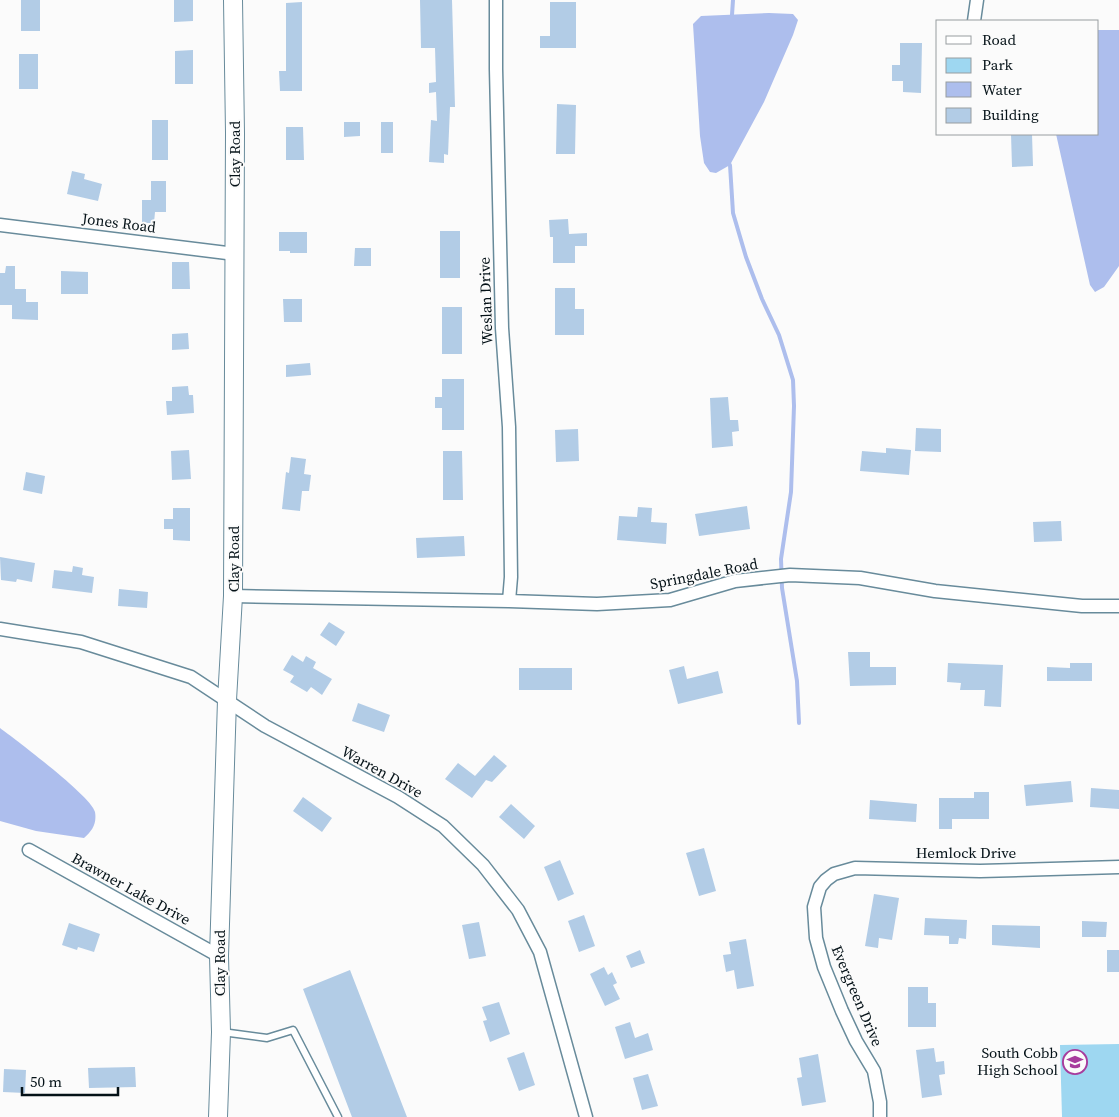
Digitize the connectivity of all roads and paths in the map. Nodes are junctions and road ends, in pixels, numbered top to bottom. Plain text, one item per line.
1 (232, 0) edge
2 (496, 0) edge
3 (977, 0) edge
4 (974, 20) edge
5 (0, 225) edge
6 (235, 254) junction
7 (234, 596) junction
8 (509, 601) junction
9 (1119, 606) edge
10 (0, 629) edge
11 (227, 700) junction
12 (29, 850) dead end
13 (1119, 867) edge
14 (820, 888) joint
15 (219, 956) junction
16 (221, 1032) junction
17 (218, 1117) edge
18 (338, 1117) edge
19 (586, 1117) edge
20 (880, 1117) edge

1 - 6 street, Clay Road
2 - 8 street, Weslan Drive
3 - 4 street
5 - 6 street, Jones Road
6 - 7 street, Clay Road
7 - 8 street, Springdale Road
7 - 11 street, Clay Road
8 - 9 street, Springdale Road
10 - 11 street, Warren Drive
11 - 15 street, Clay Road
11 - 19 street, Warren Drive
12 - 15 street, Brawner Lake Drive
13 - 14 street, Hemlock Drive
14 - 20 street, Evergreen Drive
15 - 16 street, Clay Road
16 - 17 street, Clay Road
16 - 18 lane

